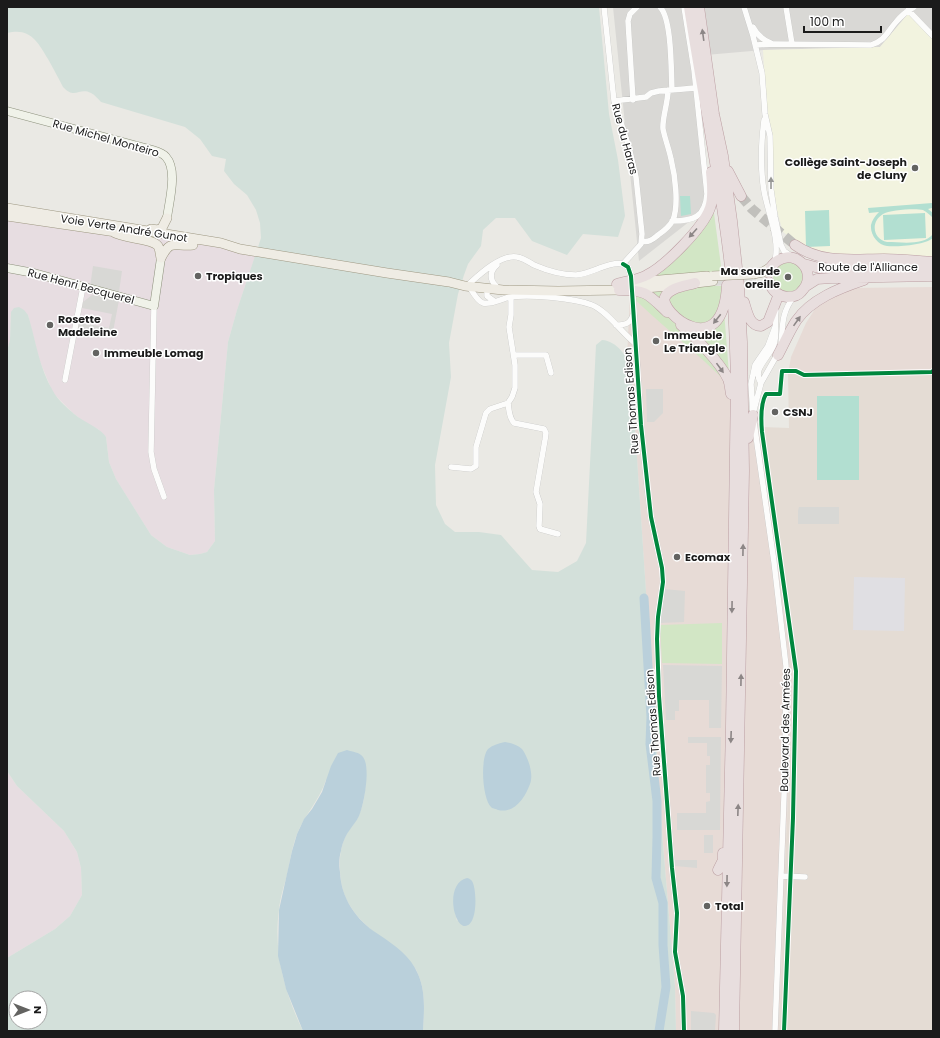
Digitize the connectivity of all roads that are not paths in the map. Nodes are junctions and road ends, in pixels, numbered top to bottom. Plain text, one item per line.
1 (604, 7) edge
2 (637, 7) edge
3 (660, 7) edge
4 (684, 7) edge
5 (689, 7) edge
6 (699, 7) edge
7 (786, 7) edge
8 (745, 9) edge
9 (911, 9) edge
10 (933, 36) edge
11 (774, 44) junction
12 (792, 44) junction
13 (756, 45) junction
14 (698, 61) junction
15 (696, 88) junction
16 (670, 90) junction
17 (633, 100) junction
18 (614, 101) junction
19 (7, 111) edge
20 (765, 114) junction
21 (710, 158) junction
22 (761, 158) junction
23 (770, 159) junction
24 (725, 164) junction
25 (741, 196) tunnel mouth
26 (7, 208) edge
27 (7, 216) edge
28 (167, 218) junction
29 (672, 221) junction
30 (114, 229) junction
31 (642, 241) junction
32 (192, 242) junction
33 (795, 245) tunnel mouth
34 (793, 257) junction
35 (160, 258) junction
36 (503, 260) junction
37 (933, 262) edge
38 (623, 264) junction
39 (804, 264) junction
40 (773, 265) junction
41 (7, 268) edge
42 (933, 268) edge
43 (631, 276) dead end
44 (753, 276) junction
45 (933, 276) edge
46 (872, 277) junction
47 (712, 279) junction
48 (769, 282) joint
49 (695, 283) junction
50 (470, 285) junction
51 (83, 286) junction
52 (739, 286) junction
53 (806, 286) junction
54 (494, 287) junction
55 (618, 287) junction
56 (511, 291) junction
57 (633, 295) dead end
58 (777, 296) junction
59 (795, 296) junction
60 (494, 301) junction
61 (154, 306) junction
62 (634, 313) junction
63 (616, 325) junction
64 (775, 327) junction
65 (635, 343) junction
66 (514, 355) junction
67 (778, 355) junction
68 (766, 357) junction
69 (769, 367) junction
70 (551, 373) dead end
71 (65, 380) dead end
72 (760, 386) junction
73 (508, 403) junction
74 (752, 415) junction
75 (756, 430) junction
76 (451, 467) dead end
77 (739, 471) junction
78 (164, 497) dead end
79 (558, 534) dead end
80 (729, 792) junction
81 (737, 827) junction
82 (718, 870) dead end
83 (744, 872) dead end
84 (782, 876) junction
85 (805, 877) dead end
86 (743, 905) dead end
87 (719, 916) dead end
88 (730, 979) junction
89 (684, 1031) edge
90 (723, 1031) edge
91 (734, 1031) edge
92 (775, 1031) edge

1 - 18 street, Rue du Haras
2 - 17 street
3 - 16 street
4 - 15 street
5 - 14 highway
24 -> 6 highway
7 - 12 street
8 - 11 street
8 - 13 street
9 - 10 street
9 - 12 street
11 - 12 street
11 - 13 street
13 - 20 street
14 - 21 highway
14 - 77 highway
15 - 16 street
15 - 29 street
16 - 17 street
16 - 29 street
17 - 18 street
18 - 31 street, Rue du Haras
19 - 28 street, Rue Michel Monteiro
20 - 22 street
20 - 23 street
21 -> 49 highway
21 -> 55 highway
22 - 23 street
22 - 23 street
22 - 40 street
34 -> 23 street
24 - 25 highway
24 - 52 highway
26 - 30 main road, Voie Verte André Gunot
27 - 30 main road, Voie Verte André Gunot
28 - 30 main road
28 - 32 main road
29 - 31 street
30 - 32 main road, Voie Verte André Gunot
30 - 35 main road
31 - 38 street
32 - 35 main road
32 - 50 main road, Voie Verte André Gunot
33 - 37 highway
34 - 39 highway
34 - 40 highway
35 - 61 street
36 - 38 street
36 - 50 street
36 - 54 street
38 - 43 street
39 - 42 highway, Route de l'Alliance
39 - 53 highway
40 - 44 main road, Voie Verte André Gunot
41 - 51 street, Rue Henri Becquerel
44 - 47 main road, Voie Verte André Gunot
44 - 48 main road, Voie Verte André Gunot
45 - 46 highway, Route de l'Alliance
46 - 53 highway, Route de l'Alliance
67 -> 46 highway
47 - 49 main road, Voie Verte André Gunot
47 - 55 main road, Voie Verte André Gunot
48 - 58 highway
49 - 55 main road, Voie Verte André Gunot
50 - 54 main road, Voie Verte André Gunot
50 - 60 street
51 - 61 street, Rue Henri Becquerel
51 - 71 street
52 - 58 highway
52 - 77 highway
53 - 59 highway
54 - 56 main road, Voie Verte André Gunot
54 - 60 street
55 - 56 main road, Voie Verte André Gunot
55 -> 77 highway
56 - 60 street
56 - 63 street
56 - 66 street
57 - 62 street, Rue Thomas Edison
58 - 59 highway
58 - 64 street
59 - 67 street
61 - 78 street
62 - 63 street
62 - 65 street, Rue Thomas Edison
63 - 65 street
64 - 68 street
64 - 74 street, Boulevard des Armées
65 - 89 street, Rue Thomas Edison
66 - 70 street
66 - 73 street
67 - 69 street
68 - 69 street
68 - 72 street
69 - 72 street
72 - 74 street
72 - 75 street, Boulevard des Armées
73 - 76 street
73 - 79 street
74 - 75 street, Boulevard des Armées
74 - 77 highway
75 - 84 street, Boulevard des Armées
77 -> 80 highway
81 -> 77 highway
80 - 82 highway
80 -> 88 highway
81 - 83 highway
81 - 88 highway
84 - 85 street
84 - 92 street, Boulevard des Armées
86 - 88 highway
87 - 88 highway
88 - 90 highway
88 - 91 highway

